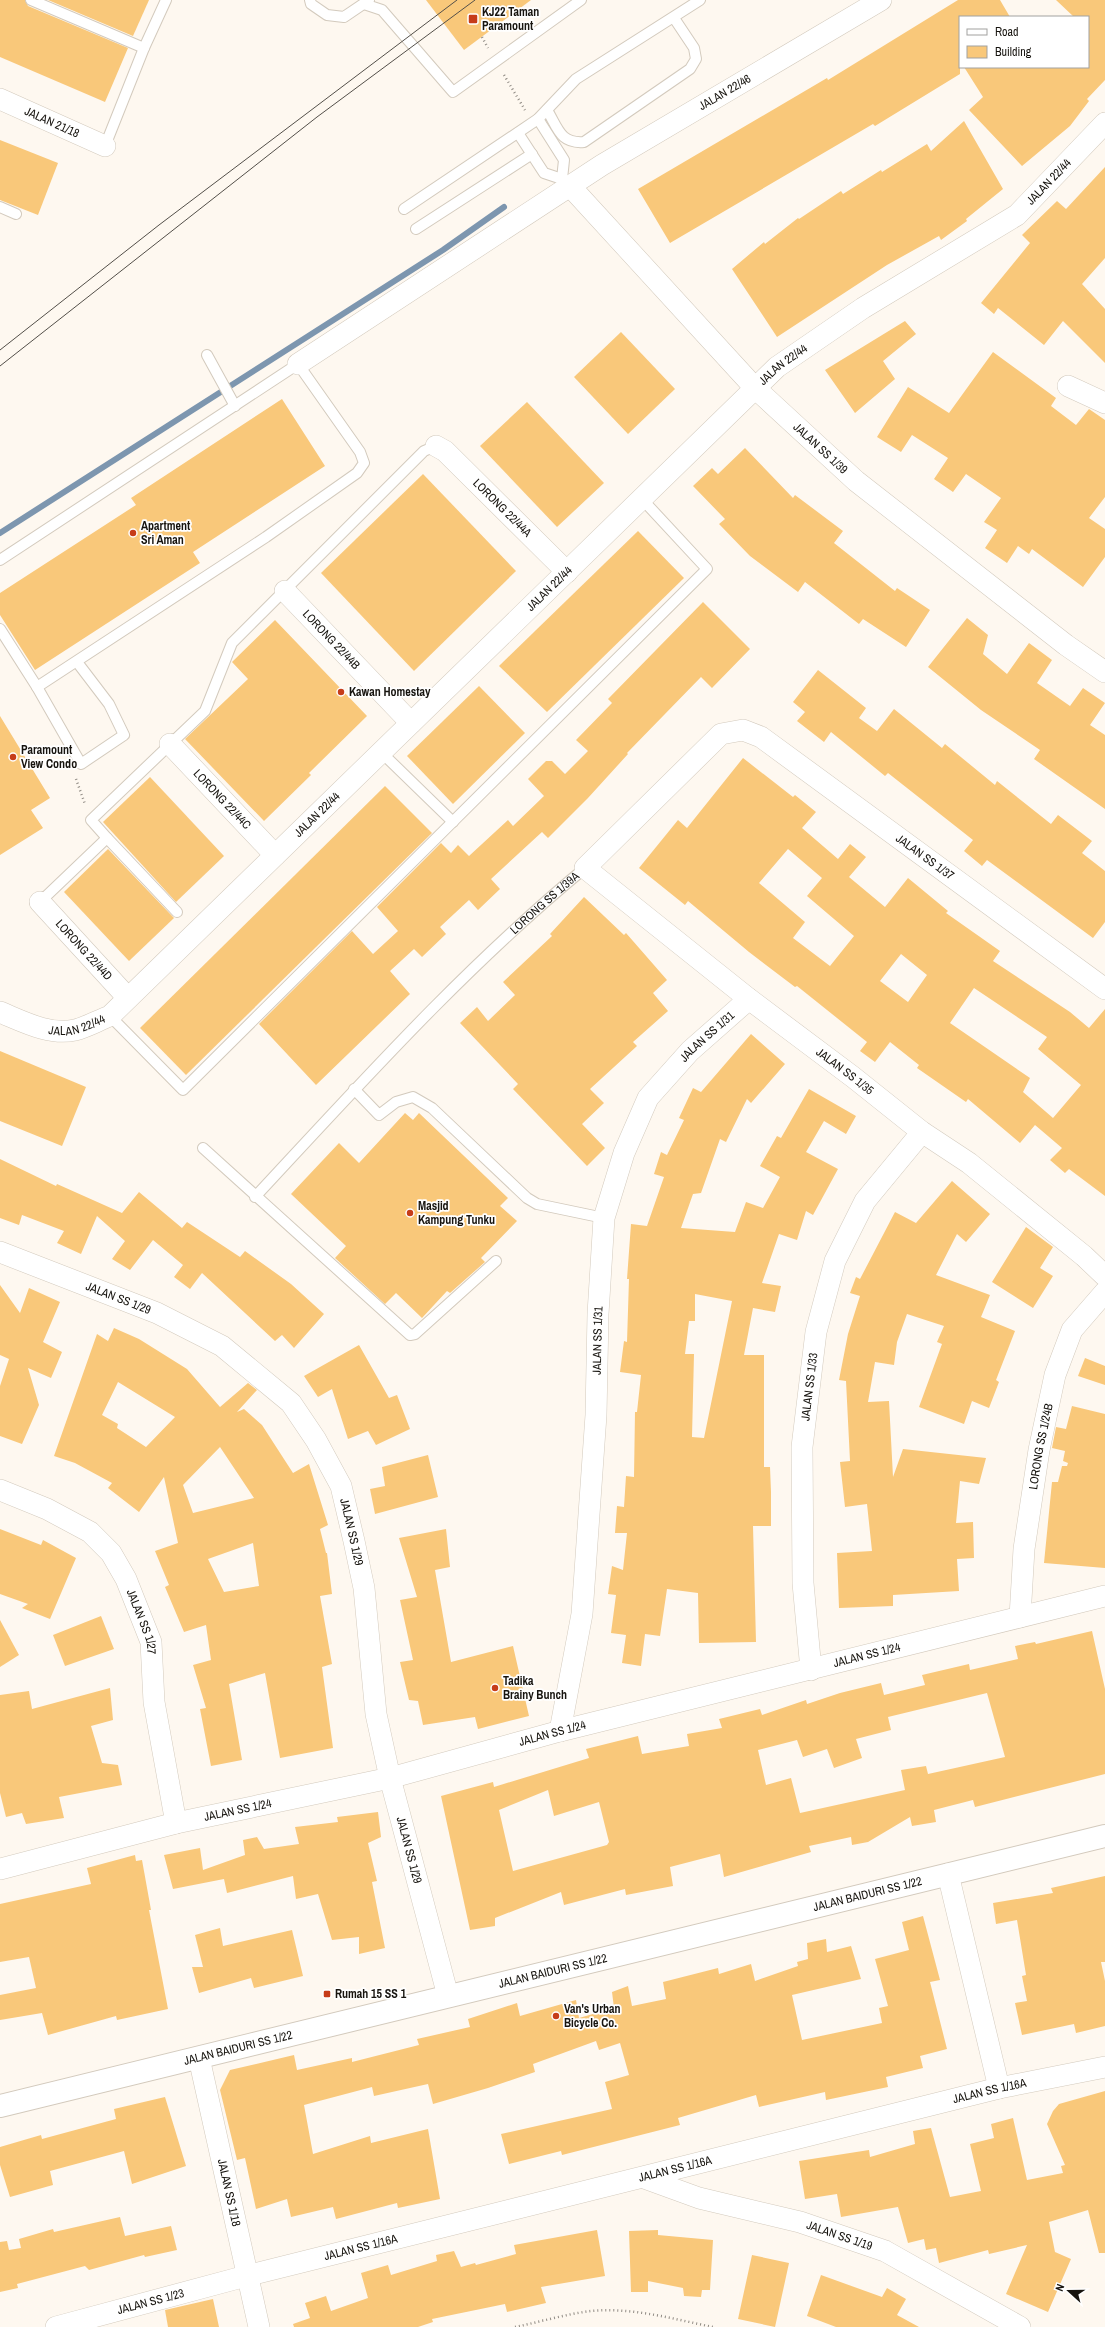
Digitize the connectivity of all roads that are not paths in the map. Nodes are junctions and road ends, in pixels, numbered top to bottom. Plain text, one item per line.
1 (31, 0) edge
2 (166, 0) edge
3 (310, 0) edge
4 (581, 0) edge
5 (700, 0) edge
6 (881, 0) edge
7 (366, 2) edge
8 (674, 18) junction
9 (144, 48) junction
10 (0, 100) edge
11 (547, 110) junction
12 (535, 120) junction
13 (1105, 123) edge
14 (518, 133) junction
15 (105, 146) joint
16 (532, 154) junction
17 (566, 183) junction
18 (0, 207) edge
19 (404, 209) dead end
20 (16, 214) dead end
21 (416, 229) dead end
22 (207, 354) dead end
23 (298, 364) junction
24 (1068, 386) dead end
25 (755, 388) junction
26 (1105, 403) edge
27 (235, 406) junction
28 (436, 446) joint
29 (642, 499) junction
30 (0, 560) edge
31 (567, 572) junction
32 (285, 591) junction
33 (0, 629) edge
34 (77, 662) junction
35 (1105, 672) edge
36 (37, 687) junction
37 (411, 723) junction
38 (743, 730) joint
39 (170, 744) junction
40 (381, 752) junction
41 (453, 822) junction
42 (107, 838) junction
43 (275, 855) junction
44 (584, 868) junction
45 (40, 902) joint
46 (177, 912) dead end
47 (1105, 989) edge
48 (128, 998) junction
49 (749, 999) junction
50 (0, 1012) edge
51 (110, 1016) junction
52 (354, 1089) junction
53 (922, 1132) junction
54 (202, 1148) dead end
55 (255, 1197) junction
56 (604, 1218) junction
57 (0, 1252) edge
58 (496, 1261) dead end
59 (1105, 1276) edge
60 (1105, 1292) edge
61 (0, 1490) edge
62 (1105, 1596) edge
63 (1020, 1617) junction
64 (811, 1670) junction
65 (560, 1731) junction
66 (390, 1778) junction
67 (176, 1823) junction
68 (1105, 1836) edge
69 (0, 1869) edge
70 (948, 1874) junction
71 (448, 1996) junction
72 (199, 2058) junction
73 (1105, 2067) edge
74 (1000, 2088) junction
75 (0, 2106) edge
76 (644, 2178) junction
77 (246, 2276) junction
78 (56, 2327) edge
79 (259, 2327) edge
80 (1020, 2327) edge

1 - 9 lane
2 - 9 lane
3 - 7 lane
4 - 7 lane
5 - 8 lane
6 - 17 street, JALAN 22/46
8 - 11 lane
8 - 11 lane
9 - 15 lane
10 - 15 street, JALAN 21/18
11 - 12 lane
12 - 14 lane
12 - 17 lane
13 - 25 street, JALAN 22/44
14 - 16 lane
14 - 19 lane
16 - 17 lane
16 - 21 lane
17 - 23 street, JALAN 22/46
17 - 25 street, JALAN SS 1/39
18 - 20 lane
22 - 27 lane
23 - 27 lane
23 - 34 lane
24 - 26 street
25 - 29 street, JALAN 22/44
25 - 35 street, JALAN SS 1/39
27 - 30 lane
28 - 31 street, LORONG 22/44A
28 - 32 lane
29 - 31 street, JALAN 22/44
29 - 41 lane
31 - 37 street, JALAN 22/44
32 - 37 street, LORONG 22/44B
32 - 39 lane
33 - 36 lane
34 - 36 lane
34 - 36 lane
37 - 40 street, JALAN 22/44
38 - 44 street, LORONG SS 1/39A
38 - 47 street, JALAN SS 1/37
39 - 42 lane
39 - 43 street, LORONG 22/44C
40 - 41 lane
40 - 43 street, JALAN 22/44
41 - 51 lane
42 - 45 lane
42 - 46 lane
43 - 48 street, JALAN 22/44
44 - 49 street, JALAN SS 1/35
44 - 52 lane, LORONG SS 1/39A
45 - 48 street, LORONG 22/44D
48 - 51 street, JALAN 22/44
49 - 53 street, JALAN SS 1/35
49 - 56 street, JALAN SS 1/31
50 - 51 street, JALAN 22/44
52 - 55 lane, LORONG SS 1/39A
52 - 56 lane
53 - 59 street, JALAN SS 1/35
53 - 64 street, JALAN SS 1/33
54 - 55 lane
55 - 58 lane
56 - 65 street, JALAN SS 1/31
57 - 66 street, JALAN SS 1/29
60 - 63 street, LORONG SS 1/24B
61 - 67 street, JALAN SS 1/27
62 - 63 street, JALAN SS 1/24
63 - 64 street, JALAN SS 1/24
64 - 65 street, JALAN SS 1/24
65 - 66 street, JALAN SS 1/24
66 - 67 street, JALAN SS 1/24
66 - 71 street, JALAN SS 1/29
67 - 69 street, JALAN SS 1/24
68 - 70 street, JALAN BAIDURI SS 1/22
70 - 71 street, JALAN BAIDURI SS 1/22
70 - 74 street
71 - 72 street, JALAN BAIDURI SS 1/22
72 - 75 street, JALAN BAIDURI SS 1/22
72 - 77 street, JALAN SS 1/18
73 - 74 street, JALAN SS 1/16A
74 - 76 street, JALAN SS 1/16A
76 - 77 street, JALAN SS 1/16A
76 - 80 street, JALAN SS 1/19
77 - 78 street, JALAN SS 1/23
77 - 79 street, JALAN SS 1/18

